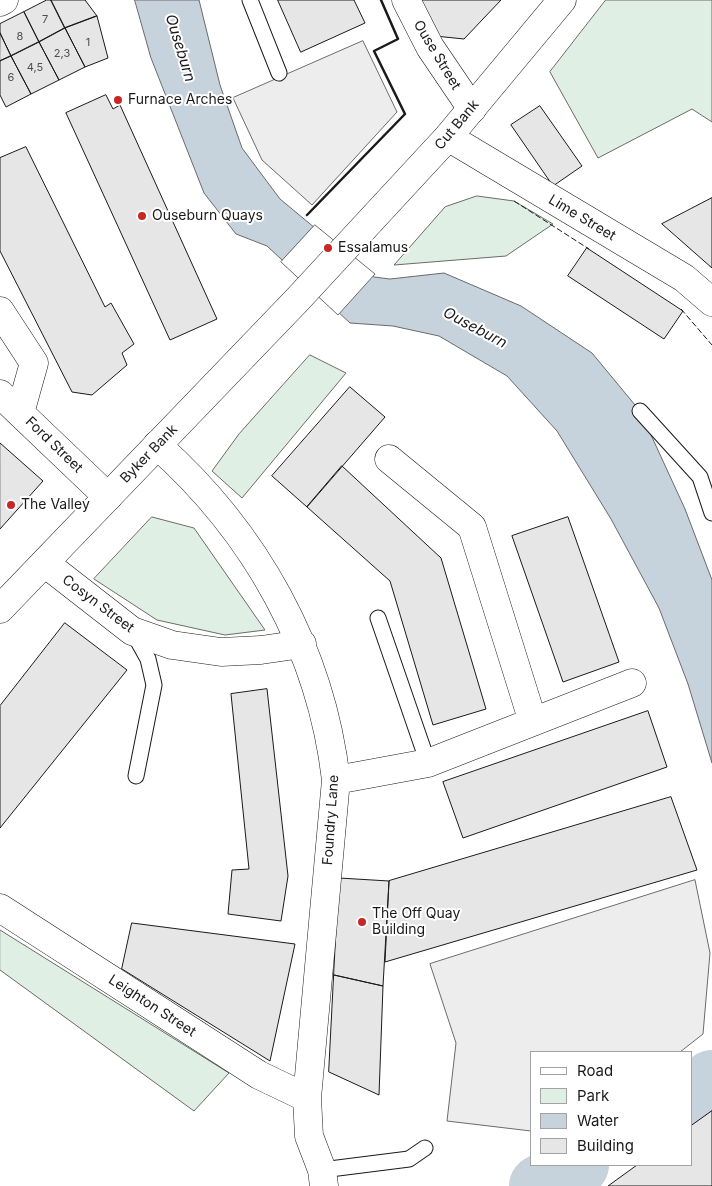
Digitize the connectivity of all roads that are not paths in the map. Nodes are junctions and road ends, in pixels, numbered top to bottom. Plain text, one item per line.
1 (4, 0) edge
2 (250, 0) edge
3 (406, 0) edge
4 (562, 0) edge
5 (0, 2) edge
6 (279, 73) dead end
7 (472, 109) junction
8 (448, 137) junction
9 (298, 300) joint
10 (712, 302) edge
11 (0, 311) edge
12 (0, 394) edge
13 (640, 411) dead end
14 (20, 413) junction
15 (157, 445) junction
16 (389, 459) dead end
17 (108, 497) junction
18 (712, 513) edge
19 (46, 564) junction
20 (0, 609) edge
21 (378, 618) dead end
22 (132, 631) junction
23 (302, 644) junction
24 (632, 683) dead end
25 (533, 722) junction
26 (428, 763) junction
27 (136, 776) dead end
28 (336, 780) junction
29 (0, 908) edge
30 (307, 1098) junction
31 (425, 1148) dead end
32 (323, 1178) edge

1 - 5 street
2 - 6 lane
3 - 7 street, Ouse Street
4 - 7 street, Cut Bank
7 - 8 street, Cut Bank
8 - 9 street, Cut Bank
8 - 10 street, Lime Street
9 - 15 street, Byker Bank
11 - 14 street
12 - 14 street, Ford Street
13 - 18 lane
14 - 17 street, Ford Street
15 - 17 street, Byker Bank
15 - 23 street, Foundry Lane
16 - 25 street
17 - 19 street, Byker Bank
19 - 20 street, Byker Bank
19 - 22 street, Cosyn Street
21 - 26 lane
22 - 23 street, Cosyn Street
22 - 27 lane
23 - 28 street, Foundry Lane
24 - 25 street
25 - 26 street
26 - 28 street
28 - 30 street, Foundry Lane
29 - 30 street, Leighton Street
30 - 32 street, Foundry Lane
31 - 32 lane

